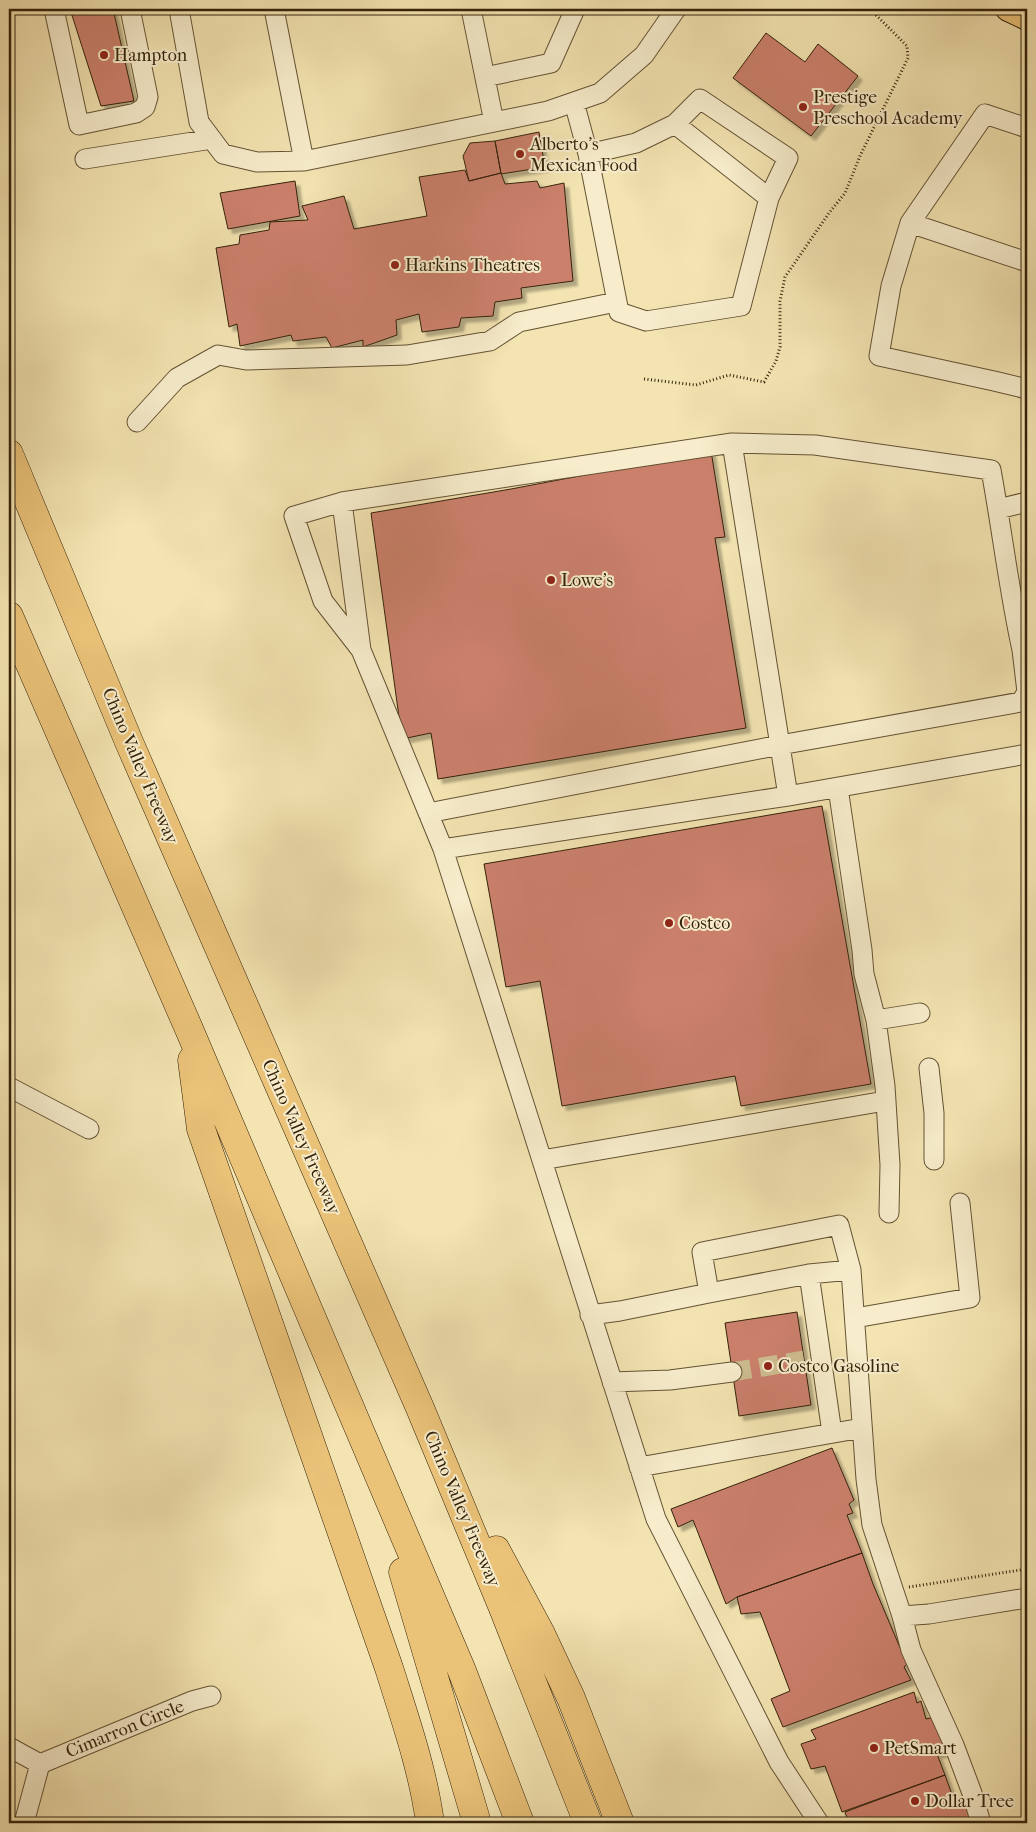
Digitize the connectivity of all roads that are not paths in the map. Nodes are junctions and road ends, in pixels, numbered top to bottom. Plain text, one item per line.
1 (54, 9) edge
2 (130, 9) edge
3 (178, 9) edge
4 (274, 9) edge
5 (471, 9) edge
6 (576, 9) edge
7 (676, 9) edge
8 (1008, 9) edge
9 (1027, 18) edge
10 (485, 76) junction
11 (574, 102) junction
12 (494, 122) junction
13 (675, 124) junction
14 (1027, 128) edge
15 (212, 139) junction
16 (588, 154) junction
17 (85, 159) dead end
18 (304, 161) junction
19 (769, 198) junction
20 (910, 223) junction
21 (1027, 262) edge
22 (616, 302) junction
23 (1027, 389) edge
24 (137, 422) dead end
25 (732, 443) junction
26 (9, 454) edge
27 (342, 502) junction
28 (1027, 502) edge
29 (998, 509) junction
30 (9, 616) edge
31 (361, 650) junction
32 (1024, 650) edge
33 (780, 745) junction
34 (1027, 754) edge
35 (838, 788) junction
36 (788, 796) junction
37 (428, 813) junction
38 (443, 849) junction
39 (920, 1013) dead end
40 (876, 1020) junction
41 (188, 1029) junction
42 (929, 1068) dead end
43 (9, 1087) edge
44 (885, 1101) junction
45 (89, 1129) dead end
46 (542, 1160) junction
47 (934, 1160) dead end
48 (960, 1203) dead end
49 (889, 1213) dead end
50 (851, 1270) junction
51 (809, 1274) junction
52 (709, 1293) junction
53 (590, 1315) junction
54 (855, 1318) junction
55 (732, 1372) tunnel mouth
56 (612, 1382) junction
57 (420, 1408) junction
58 (862, 1428) junction
59 (832, 1433) junction
60 (367, 1451) junction
61 (639, 1467) junction
62 (1027, 1598) edge
63 (902, 1616) junction
64 (211, 1696) dead end
65 (9, 1747) edge
66 (40, 1764) junction
67 (24, 1823) edge
68 (430, 1823) edge
69 (478, 1823) edge
70 (520, 1823) edge
71 (588, 1823) edge
72 (620, 1823) edge
73 (819, 1823) edge
74 (981, 1823) edge

1 - 2 street
3 - 15 street
4 - 18 street
5 - 10 street
6 - 10 street
7 - 11 street
8 - 9 main road
10 - 12 street
11 - 12 street
11 - 16 street
12 - 18 street
13 - 16 street
13 - 19 street
13 - 19 street
14 - 20 street
15 - 17 street
15 - 18 street
16 - 22 street
19 - 22 street
20 - 21 street
20 - 23 street
22 - 24 street
25 - 27 street
25 - 29 street
25 - 33 street
26 - 57 highway, Chino Valley Freeway
27 - 31 street
27 - 31 street
28 - 29 street
29 - 32 street
30 - 41 highway
31 - 37 street
32 - 33 street
33 - 36 street
33 - 37 street
34 - 35 street
35 - 36 street
35 - 40 street
36 - 38 street
37 - 38 street
38 - 46 street
39 - 40 street
40 - 44 street
41 - 60 highway
41 - 68 highway
42 - 47 street
43 - 45 street
44 - 46 street
44 - 49 street
46 - 53 street
48 - 54 street
50 - 51 street
50 - 52 street
50 - 54 street
51 - 52 street
51 - 59 street
52 - 53 street
53 - 56 street
54 - 58 street
55 - 56 street
56 - 61 street
57 - 71 highway, Chino Valley Freeway
57 - 72 highway
58 - 59 street
58 - 63 street
59 - 61 street
60 - 69 highway
60 - 70 highway
61 - 73 street
62 - 63 street
63 - 74 street
64 - 66 street, Cimarron Circle
65 - 66 street
66 - 67 street

